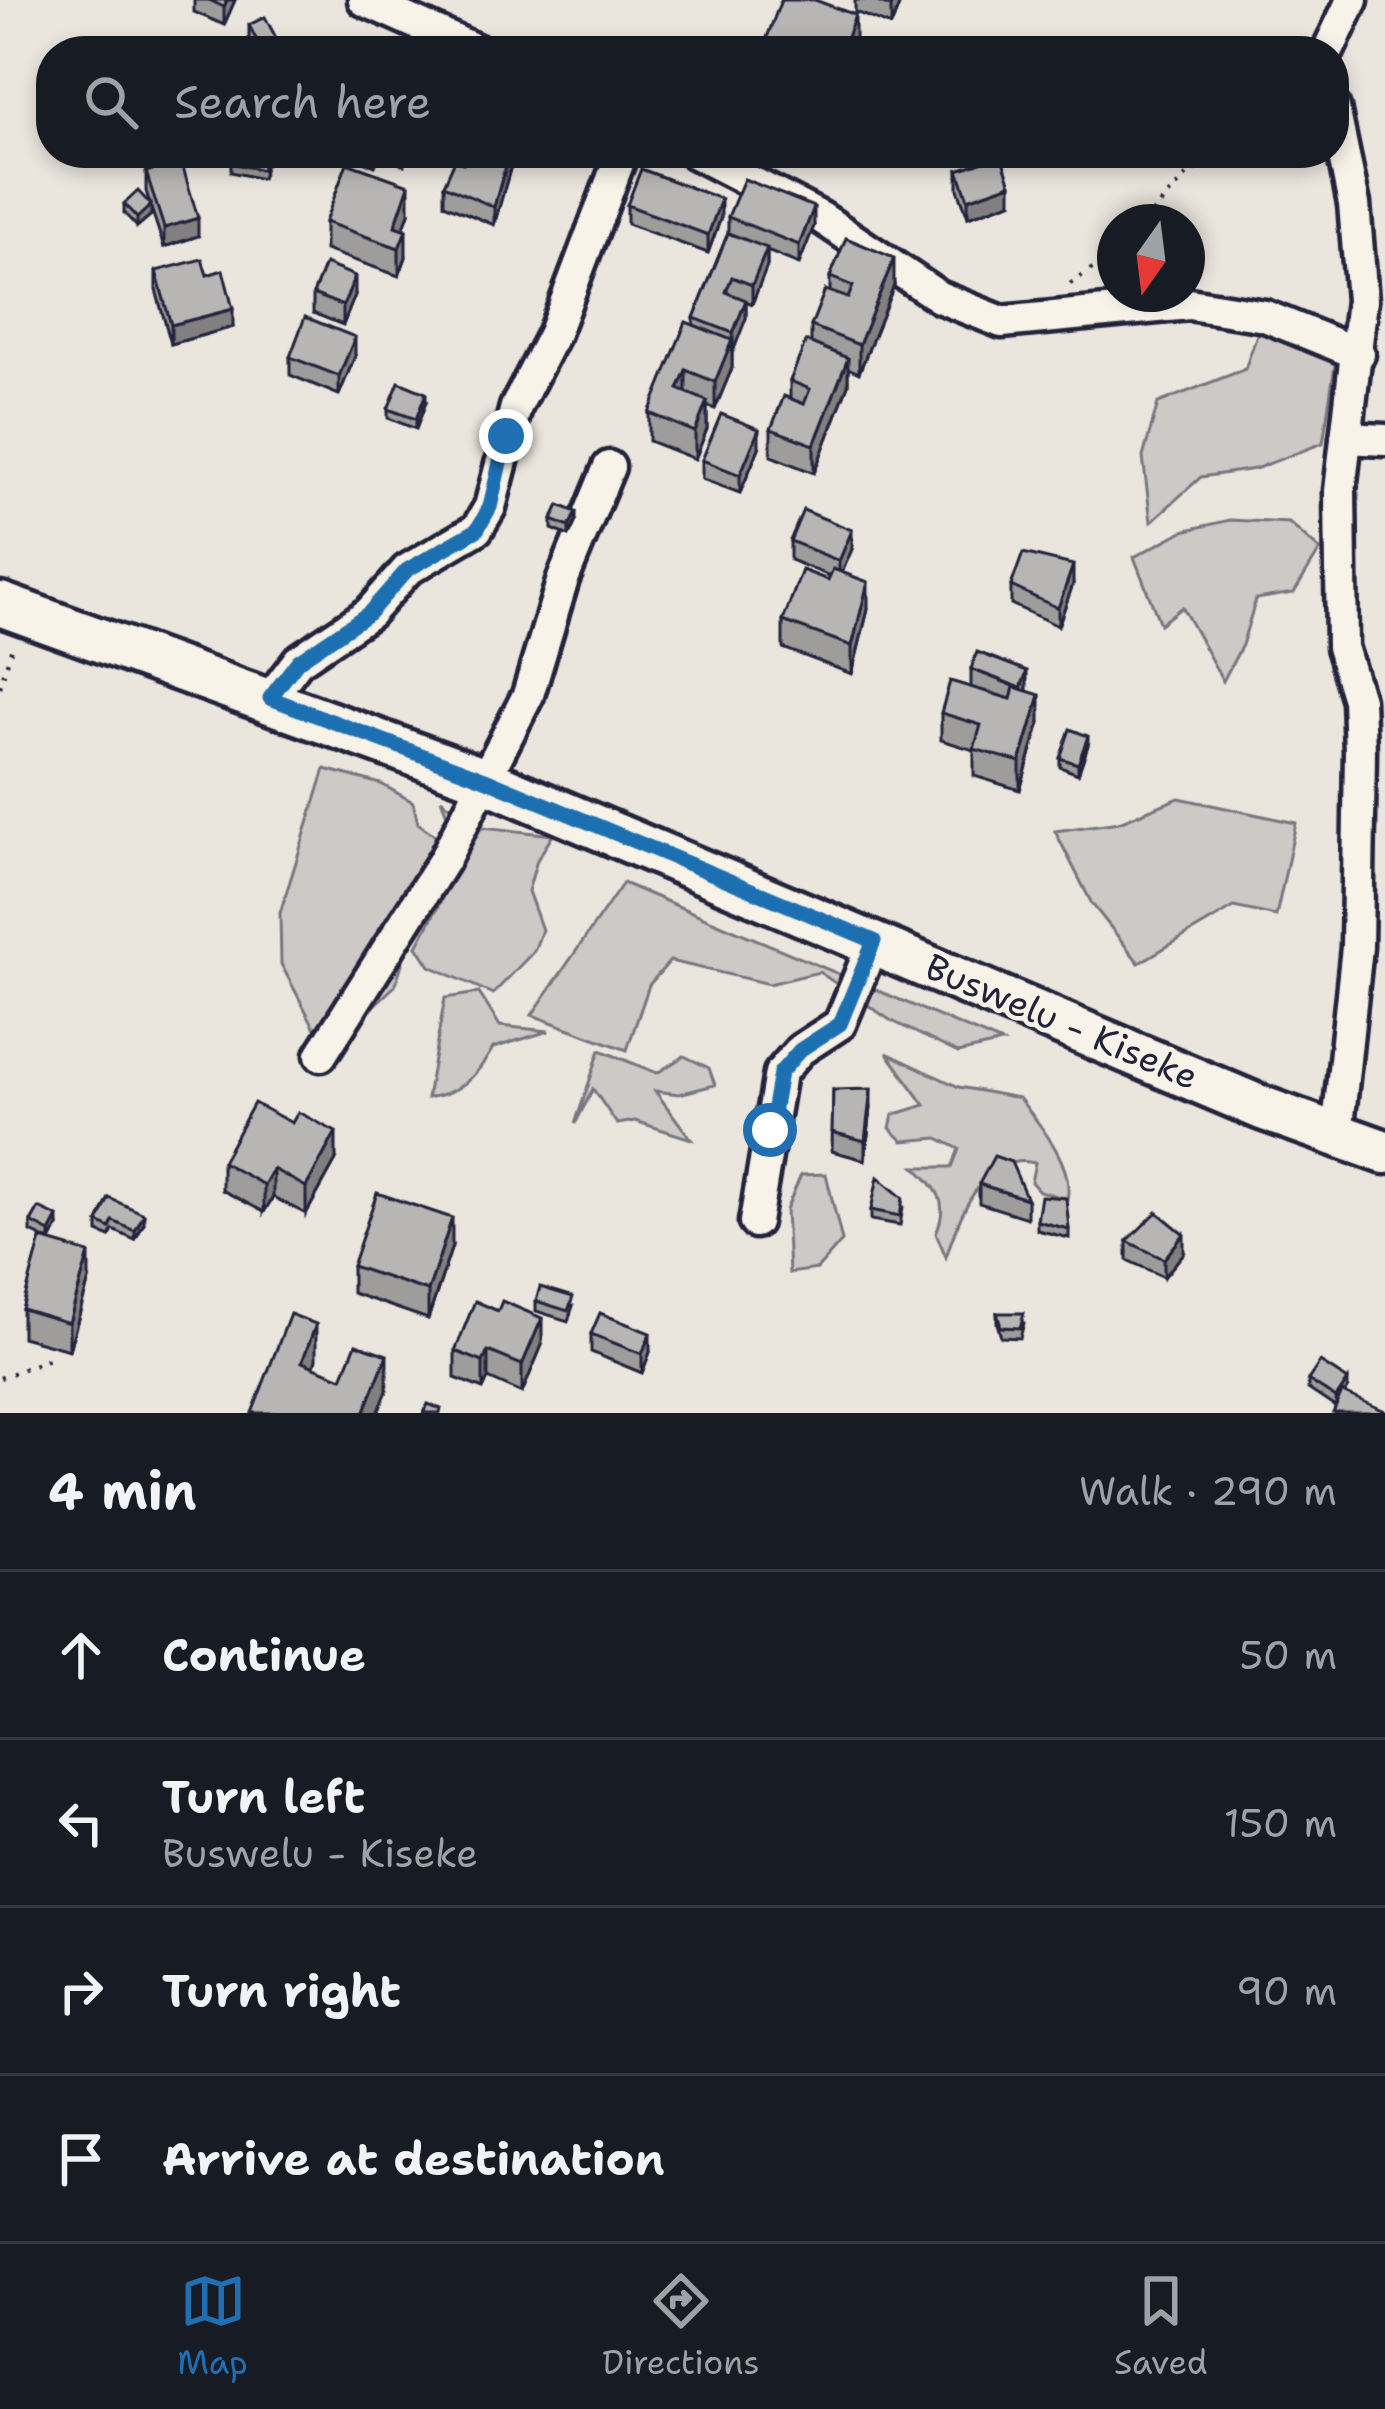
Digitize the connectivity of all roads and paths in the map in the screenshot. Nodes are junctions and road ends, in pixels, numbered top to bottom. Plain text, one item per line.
1 (364, 0) edge
2 (1352, 0) edge
3 (444, 36) edge
4 (1335, 36) edge
5 (616, 168) edge
6 (724, 168) edge
7 (1198, 168) edge
8 (1346, 168) edge
9 (1161, 204) edge
10 (1359, 354) junction
11 (1346, 438) junction
12 (1385, 440) edge
13 (609, 467) dead end
14 (11, 608) edge
15 (0, 687) edge
16 (270, 698) junction
17 (485, 779) junction
18 (874, 941) junction
19 (322, 1055) dead end
20 (1337, 1136) junction
21 (1385, 1152) edge
22 (755, 1222) dead end
23 (51, 1358) dead end
24 (0, 1378) edge

1 - 3 street
2 - 4 street
5 - 16 street
6 - 10 street
7 - 9 path
8 - 10 street
10 - 11 street
11 - 12 street
11 - 20 street
13 - 17 street
14 - 15 path
14 - 16 main road, Buswelu - Kiseke
16 - 17 main road, Buswelu - Kiseke
17 - 18 main road, Buswelu - Kiseke
17 - 19 street
18 - 20 main road, Buswelu - Kiseke
18 - 22 street
20 - 21 main road, Buswelu - Kiseke
23 - 24 path

